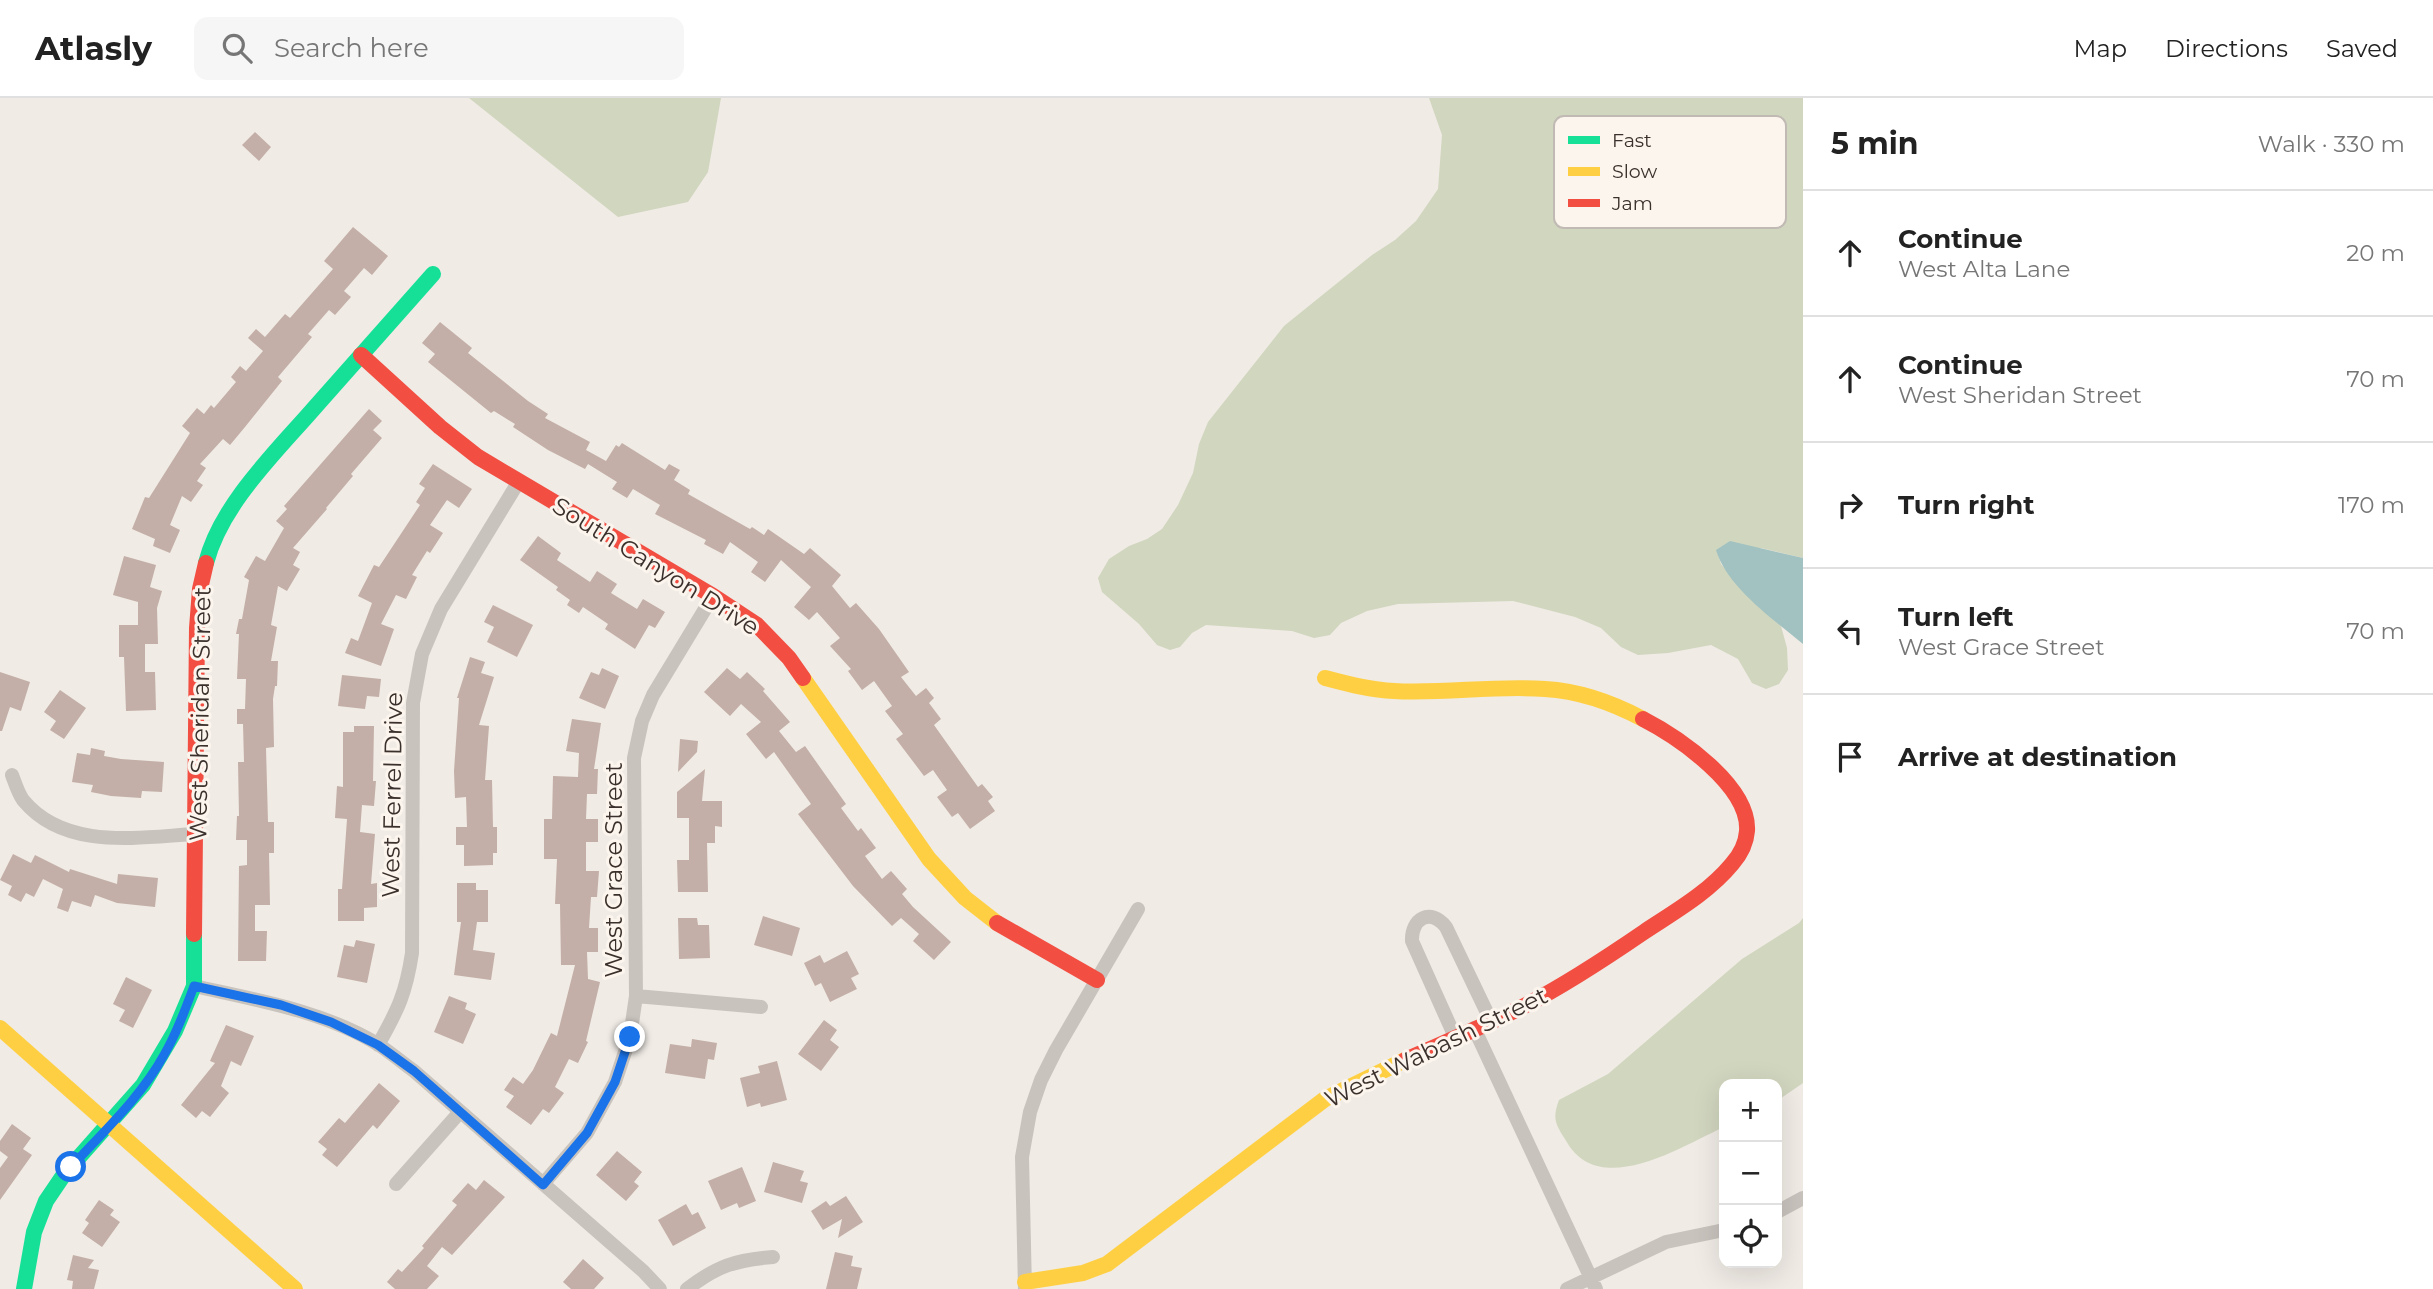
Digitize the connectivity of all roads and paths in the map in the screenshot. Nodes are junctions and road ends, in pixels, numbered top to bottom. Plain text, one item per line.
1 (433, 274) dead end
2 (361, 355) junction
3 (519, 481) junction
4 (713, 596) junction
5 (1325, 678) dead end
6 (12, 775) dead end
7 (196, 834) junction
8 (1138, 909) dead end
9 (1097, 980) junction
10 (194, 986) junction
11 (636, 996) junction
12 (761, 1007) dead end
13 (1491, 1021) junction
14 (0, 1028) edge
15 (1474, 1028) junction
16 (1455, 1037) junction
17 (378, 1045) junction
18 (460, 1112) junction
19 (108, 1125) junction
20 (396, 1184) dead end
21 (543, 1185) junction
22 (1803, 1198) edge
23 (1782, 1209) edge
24 (1719, 1231) edge
25 (773, 1257) dead end
26 (1593, 1283) edge
27 (1025, 1286) edge
28 (24, 1289) edge
29 (295, 1289) edge
30 (660, 1289) edge
31 (687, 1289) edge
32 (1567, 1289) edge

1 - 2 street, West Sheridan Street
2 - 3 street, South Canyon Drive
2 - 7 street, West Sheridan Street
3 - 4 street, South Canyon Drive
3 - 17 street, West Ferrel Drive
4 - 9 street, South Canyon Drive
4 - 11 street, West Grace Street
5 - 13 street, West Wabash Street
6 - 7 street
7 - 10 street, West Sheridan Street
8 - 9 street
9 - 27 street
10 - 17 street
10 - 19 street, West Sheridan Street
11 - 12 street, West Grace Street
11 - 21 street, West Grace Street
13 - 15 street, West Wabash Street
13 - 16 street
14 - 19 street
15 - 16 street, West Wabash Street
15 - 26 street
16 - 27 street, West Wabash Street
17 - 18 street
18 - 20 street
18 - 21 street
19 - 28 street, West Sheridan Street
19 - 29 street
21 - 30 street
22 - 23 street
24 - 26 street
25 - 31 street
26 - 32 street

